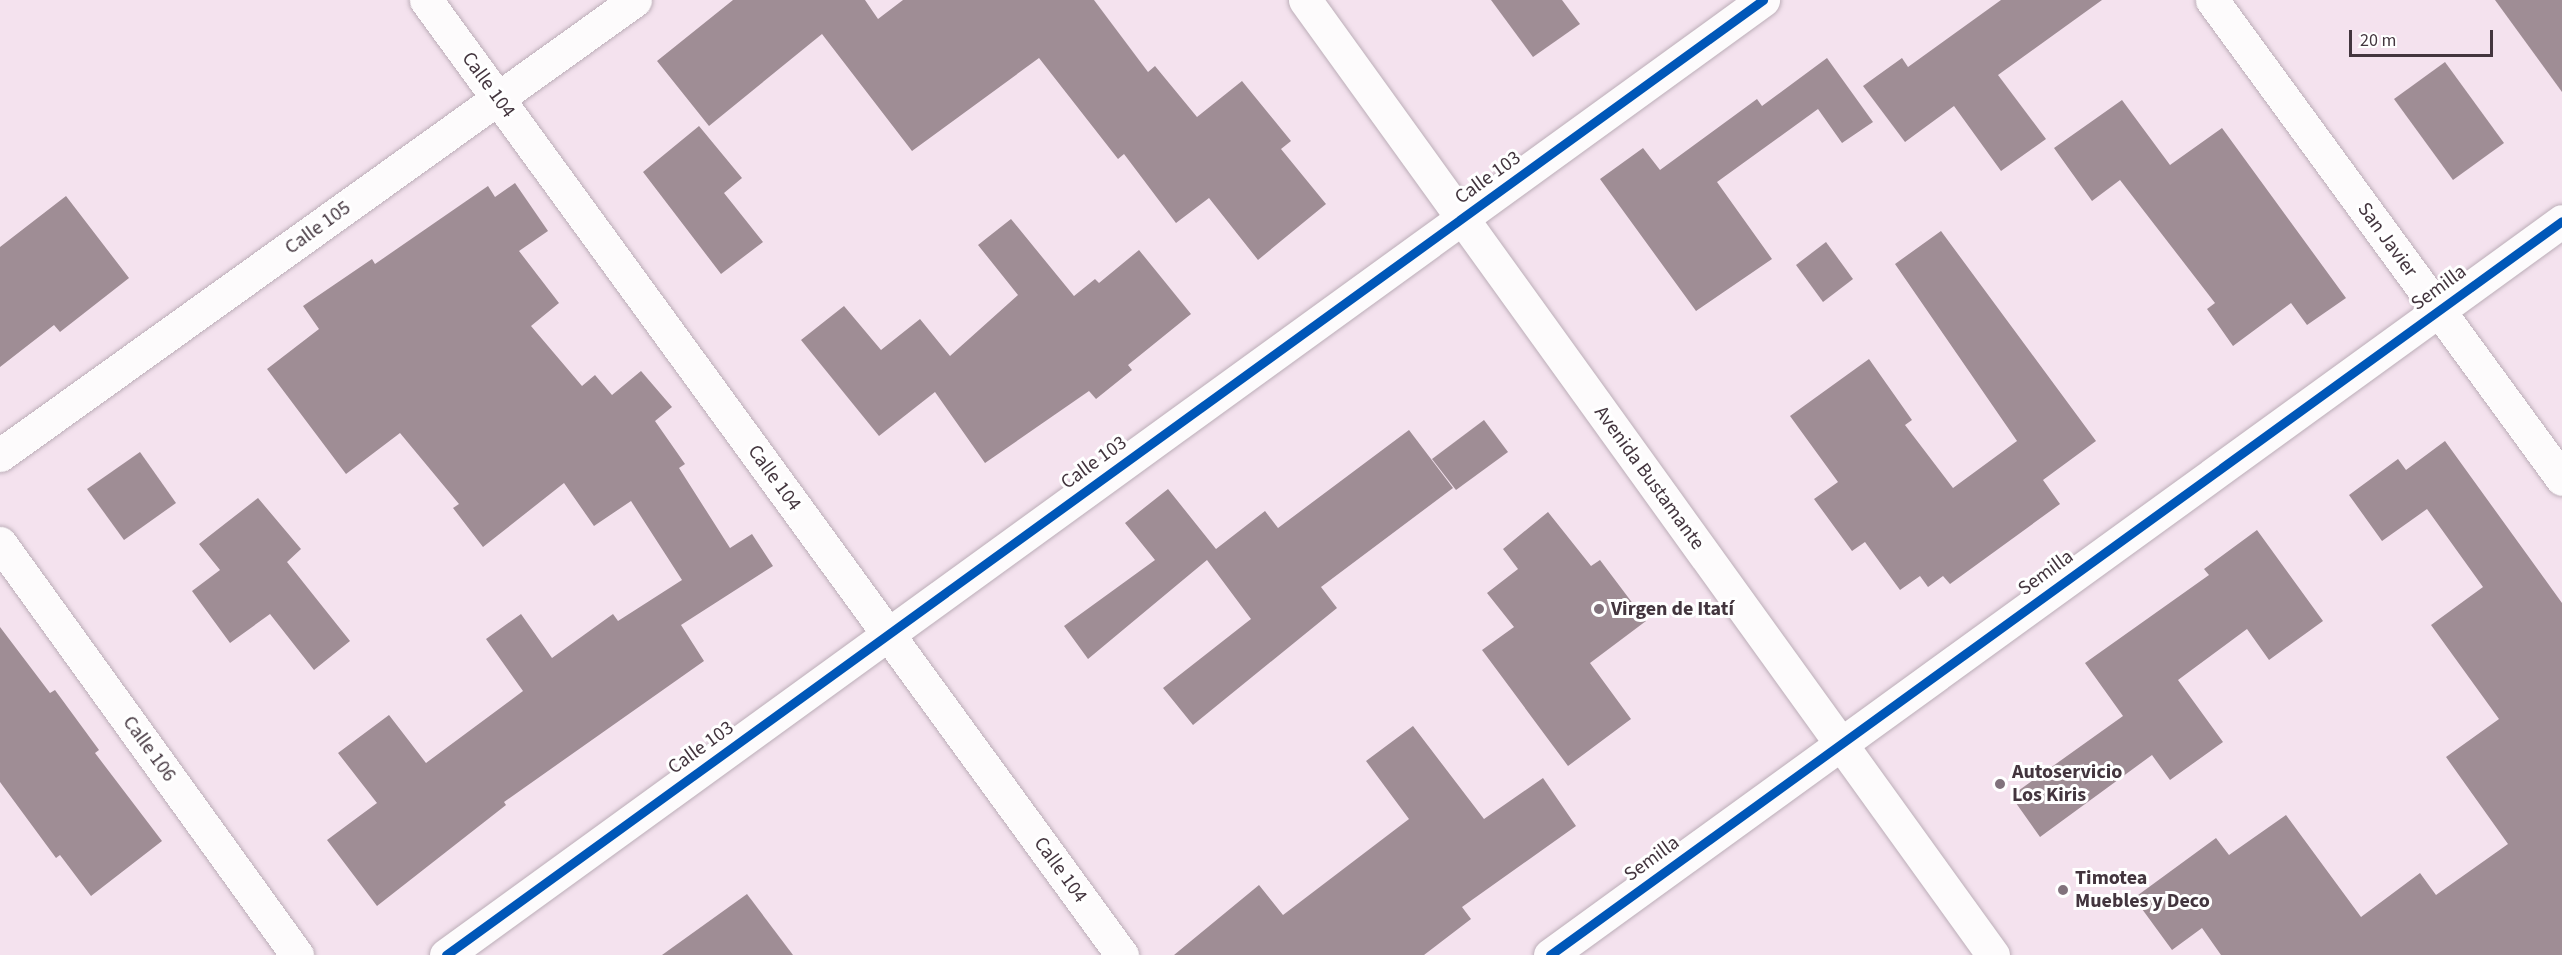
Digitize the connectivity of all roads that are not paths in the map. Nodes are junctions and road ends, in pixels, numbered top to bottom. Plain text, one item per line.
1 (426, 0) edge
2 (635, 0) edge
3 (1305, 0) edge
4 (1763, 0) edge
5 (2212, 0) edge
6 (498, 98) junction
7 (1462, 218) junction
8 (2562, 221) edge
9 (2439, 310) junction
10 (0, 455) edge
11 (2562, 479) edge
12 (0, 543) edge
13 (888, 634) junction
14 (1841, 744) junction
15 (297, 955) edge
16 (446, 955) edge
17 (1122, 955) edge
18 (1550, 955) edge
19 (1994, 955) edge

1 - 6 street, Calle 104
2 - 6 street, Calle 105
3 - 7 street, Avenida Bustamante
4 - 7 street, Calle 103
5 - 9 street, San Javier
6 - 10 street, Calle 105
6 - 13 street, Calle 104
7 - 13 street, Calle 103
7 - 14 street, Avenida Bustamante
8 - 9 street, Semilla
9 - 11 street, San Javier
9 - 14 street, Semilla
12 - 15 street, Calle 106
13 - 16 street, Calle 103
13 - 17 street, Calle 104
14 - 18 street, Semilla
14 - 19 street, Avenida Bustamante

